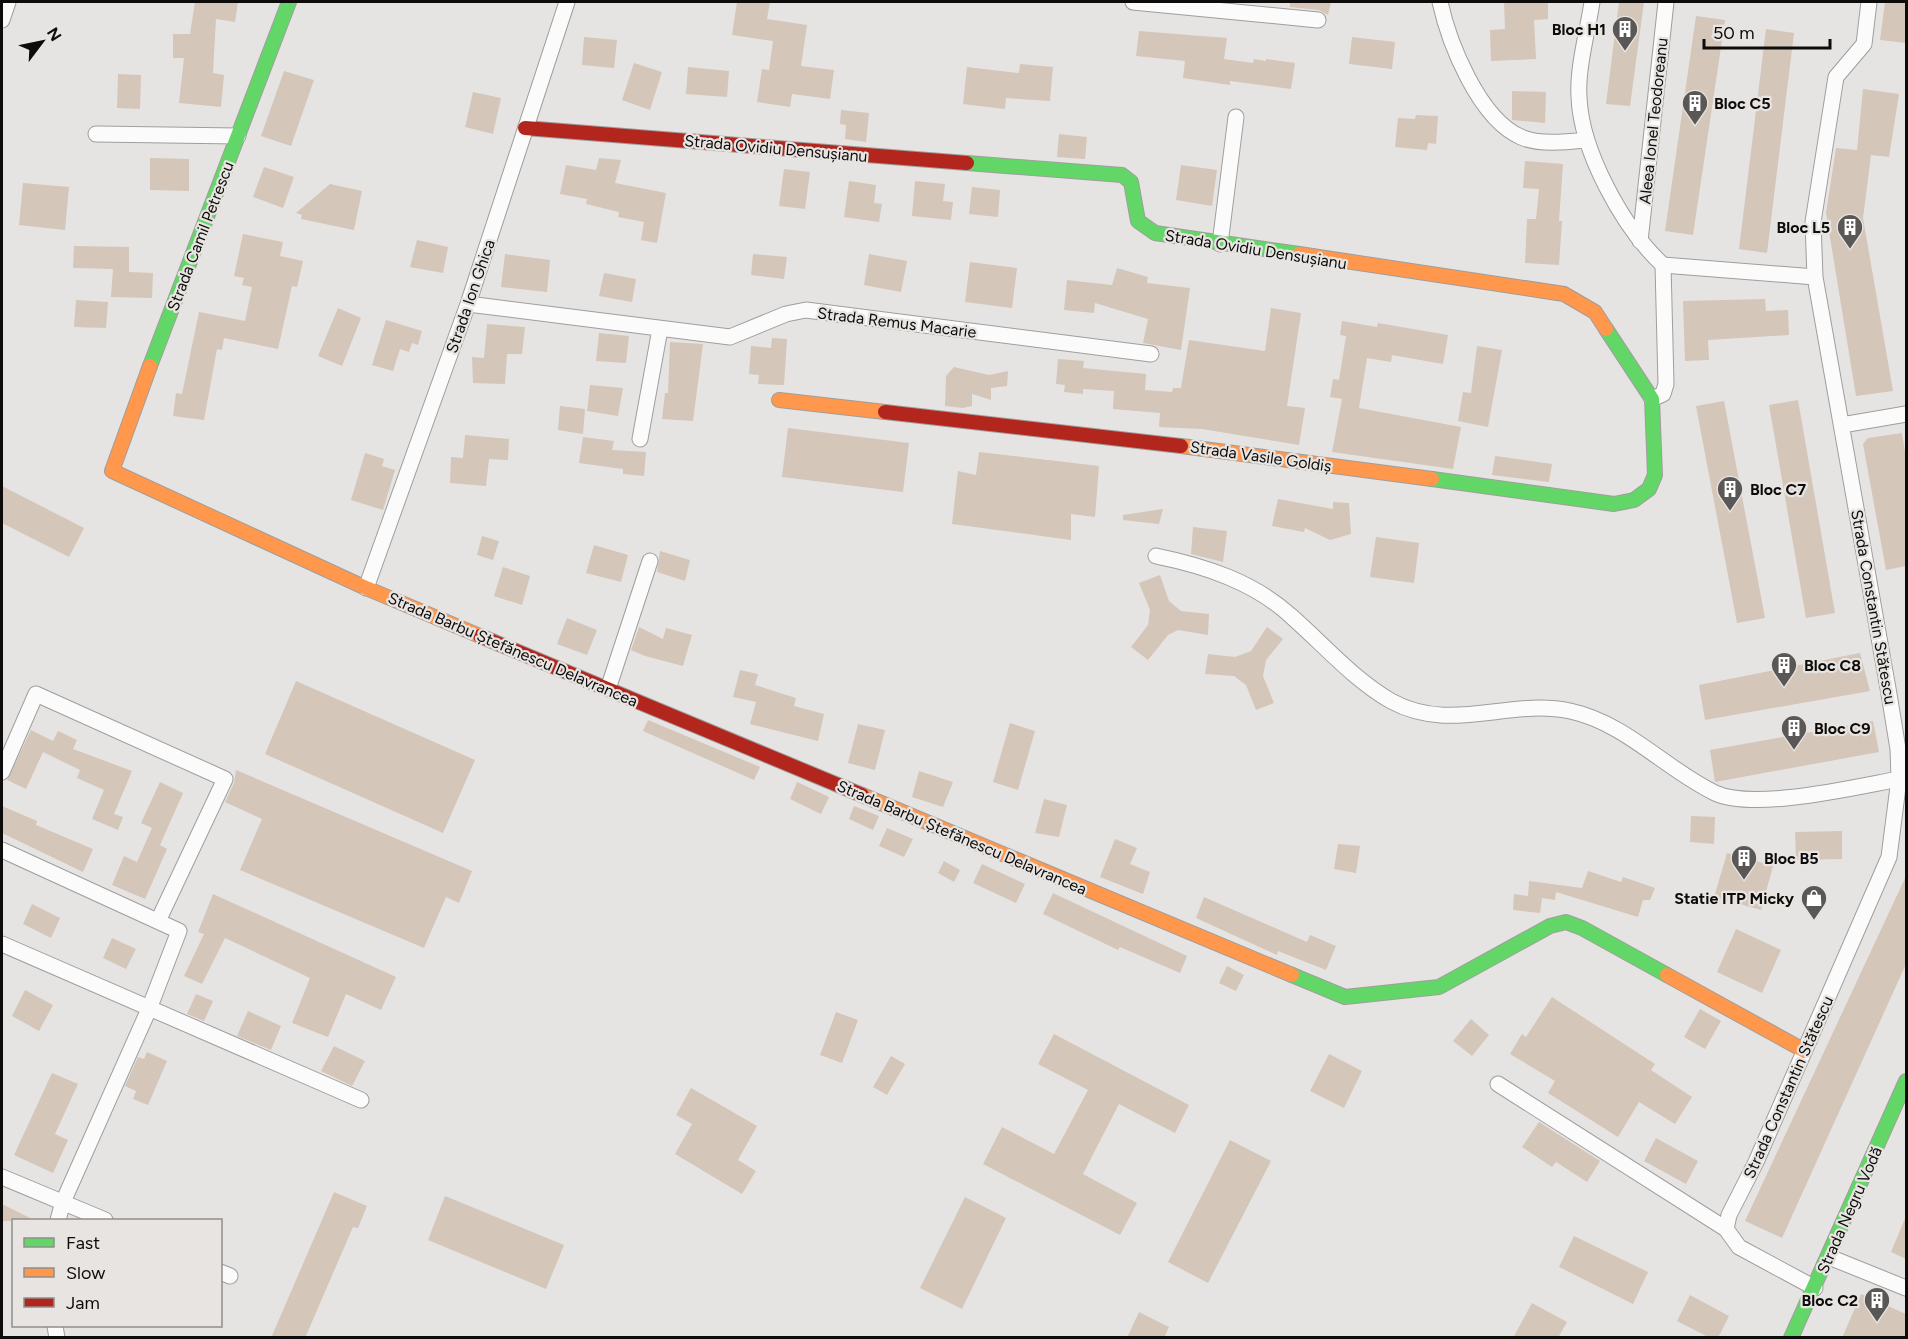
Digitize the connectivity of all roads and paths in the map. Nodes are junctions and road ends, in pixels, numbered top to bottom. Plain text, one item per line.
1 (8, 2) edge
2 (289, 2) edge
3 (567, 2) edge
4 (1133, 2) edge
5 (1440, 2) edge
6 (1592, 2) edge
7 (1666, 2) edge
8 (1869, 2) edge
9 (2, 20) edge
10 (1318, 20) dead end
11 (1236, 117) dead end
12 (525, 128) junction
13 (96, 134) dead end
14 (238, 136) junction
15 (1585, 140) junction
16 (1640, 241) junction
17 (1220, 244) junction
18 (1663, 265) junction
19 (1815, 278) junction
20 (468, 304) junction
21 (660, 329) junction
22 (1151, 354) dead end
23 (1652, 399) junction
24 (779, 400) dead end
25 (1906, 414) edge
26 (1842, 425) junction
27 (640, 439) dead end
28 (112, 471) joint
29 (1156, 556) dead end
30 (650, 561) dead end
31 (366, 588) junction
32 (608, 689) junction
33 (2, 772) edge
34 (1899, 779) junction
35 (2, 850) edge
36 (158, 921) junction
37 (2, 944) edge
38 (149, 1009) junction
39 (1805, 1051) junction
40 (1906, 1081) edge
41 (1498, 1084) dead end
42 (361, 1100) dead end
43 (2, 1177) edge
44 (63, 1202) junction
45 (59, 1219) edge
46 (101, 1219) edge
47 (1726, 1229) junction
48 (1828, 1257) junction
49 (1815, 1288) junction
50 (1906, 1288) edge
51 (1791, 1338) edge

1 - 9 street
2 - 14 street, Strada Camil Petrescu
3 - 12 street, Strada Ion Ghica
4 - 10 street
5 - 15 street
6 - 15 street
7 - 16 street, Aleea Ionel Teodoreanu
8 - 19 street, Strada Constantin Stătescu
11 - 17 street
12 - 17 street, Strada Ovidiu Densușianu
12 - 20 street, Strada Ion Ghica
13 - 14 street
14 - 28 street, Strada Camil Petrescu
15 - 16 street
16 - 18 street
17 - 23 street, Strada Ovidiu Densușianu
18 - 19 street
18 - 23 street
19 - 26 street, Strada Constantin Stătescu
20 - 21 street, Strada Remus Macarie
20 - 31 street, Strada Ion Ghica
21 - 22 street, Strada Remus Macarie
21 - 27 street
23 - 24 street, Strada Vasile Goldiș
25 - 26 street
26 - 34 street, Strada Constantin Stătescu
28 - 31 street, Strada Barbu Ștefănescu Delavrancea
29 - 34 street
30 - 32 street
31 - 32 street, Strada Barbu Ștefănescu Delavrancea
32 - 39 street, Strada Barbu Ștefănescu Delavrancea
33 - 36 street
34 - 39 street, Strada Constantin Stătescu
35 - 36 street
36 - 38 street
37 - 38 street
38 - 42 street
38 - 44 street
39 - 47 street, Strada Constantin Stătescu
40 - 48 street, Strada Negru Vodă
41 - 47 street
43 - 44 street
44 - 45 street
44 - 46 street
47 - 49 street
48 - 49 street, Strada Negru Vodă
48 - 50 street
49 - 51 street, Strada Negru Vodă

